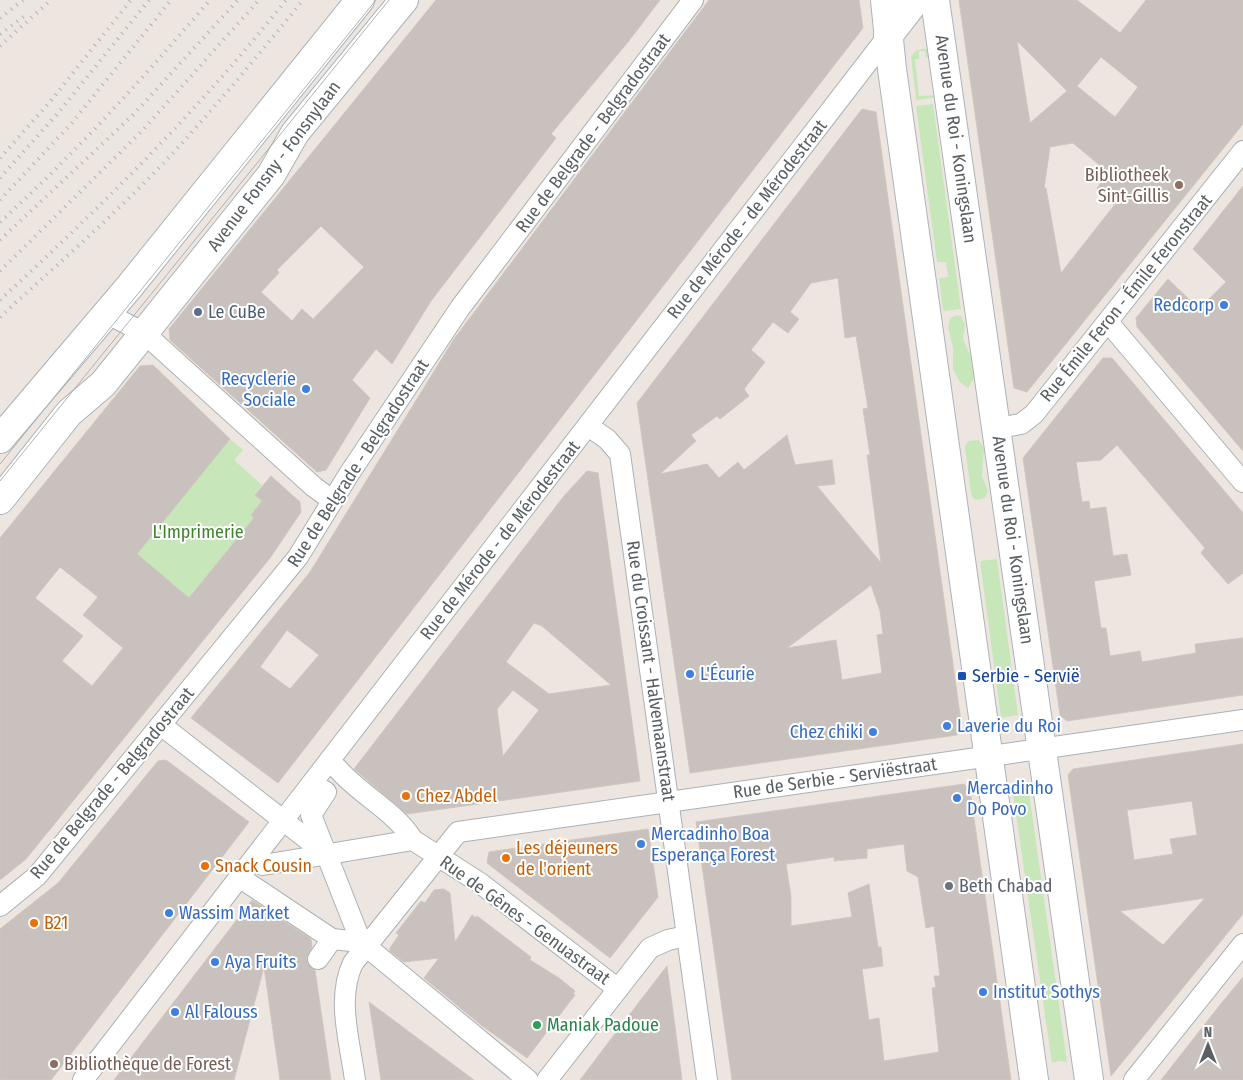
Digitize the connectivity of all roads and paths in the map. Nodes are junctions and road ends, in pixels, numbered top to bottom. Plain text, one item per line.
1 (360, 0) edge
2 (404, 0) edge
3 (694, 0) edge
4 (885, 0) edge
5 (916, 0) edge
6 (936, 0) edge
7 (888, 36) junction
8 (1243, 151) edge
9 (106, 313) junction
10 (1108, 322) junction
11 (144, 333) junction
12 (588, 426) junction
13 (998, 428) junction
14 (0, 439) edge
15 (1243, 482) edge
16 (0, 500) edge
17 (332, 500) junction
18 (1243, 720) edge
19 (161, 725) junction
20 (1042, 747) junction
21 (988, 756) junction
22 (337, 768) dead end
23 (321, 789) dead end
24 (669, 801) junction
25 (284, 820) junction
26 (413, 840) junction
27 (327, 854) junction
28 (435, 854) junction
29 (263, 865) dead end
30 (248, 883) dead end
31 (0, 906) edge
32 (686, 936) junction
33 (332, 939) junction
34 (365, 944) junction
35 (1243, 944) edge
36 (318, 959) dead end
37 (618, 989) junction
38 (83, 1080) edge
39 (355, 1080) edge
40 (528, 1080) edge
41 (547, 1080) edge
42 (707, 1080) edge
43 (1034, 1080) edge
44 (1089, 1080) edge
45 (1134, 1080) edge

1 - 9 street, Avenue Fonsny - Fonsnylaan
2 - 11 street, Avenue Fonsny - Fonsnylaan
3 - 17 street, Rue de Belgrade - Belgradostraat
4 - 7 street
5 - 7 street, Rue de Mérode - de Mérodestraat
6 - 13 street, Avenue du Roi - Koningslaan
7 - 12 street, Rue de Mérode - de Mérodestraat
7 - 21 street
8 - 10 street, Rue Émile Feron - Émile Feronstraat
9 - 11 street
9 - 14 street, Avenue Fonsny - Fonsnylaan
10 - 13 street, Rue Émile Feron - Émile Feronstraat
10 - 15 street
11 - 16 street, Avenue Fonsny - Fonsnylaan
11 - 17 street
12 - 24 street, Rue du Croissant - Halvemaanstraat
12 - 25 street, Rue de Mérode - de Mérodestraat
13 - 20 street, Avenue du Roi - Koningslaan
17 - 19 street, Rue de Belgrade - Belgradostraat
18 - 20 street, Rue de Serbie - Serviëstraat
19 - 25 street
19 - 31 street, Rue de Belgrade - Belgradostraat
20 - 21 street, Rue de Serbie - Serviëstraat
20 - 44 street, Avenue du Roi - Koningslaan
21 - 24 street, Rue de Serbie - Serviëstraat
21 - 43 street
22 - 26 street
23 - 27 street
24 - 28 street, Rue de Serbie - Serviëstraat
24 - 32 street, Rue du Croissant - Halvemaanstraat
25 - 27 street
25 - 38 street, Rue de Mérode - de Mérodestraat
26 - 27 street
26 - 28 street, Rue de Gênes - Genuastraat
27 - 29 street
27 - 34 street
28 - 34 street, Rue de Serbie - Serviëstraat
28 - 37 street, Rue de Gênes - Genuastraat
30 - 33 street
32 - 37 street
32 - 42 street, Rue du Croissant - Halvemaanstraat
33 - 34 street
33 - 36 street
34 - 39 street, Rue de Serbie - Serviëstraat
34 - 40 street
35 - 45 street
37 - 41 street

